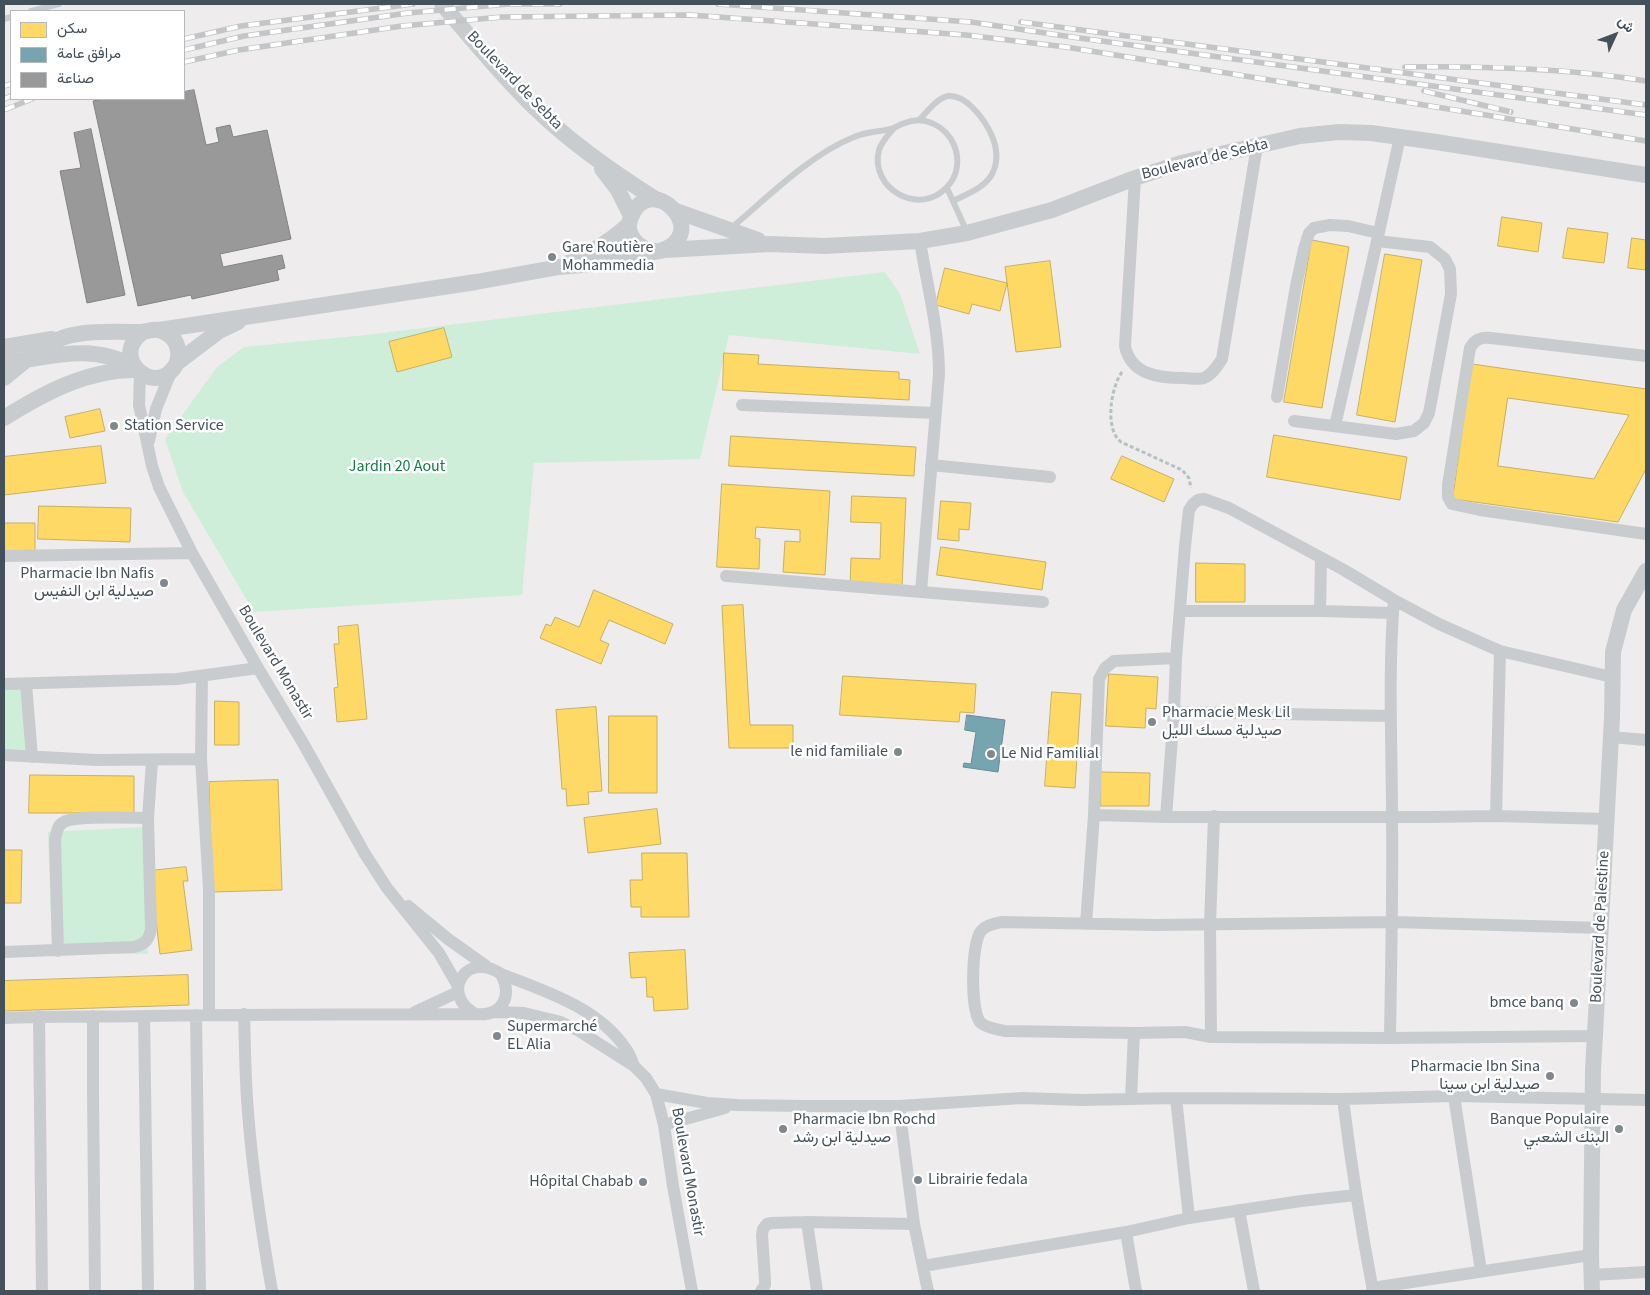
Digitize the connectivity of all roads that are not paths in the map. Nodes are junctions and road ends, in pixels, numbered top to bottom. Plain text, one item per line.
1 (59, 4) edge
2 (442, 4) edge
3 (35, 10) edge
4 (919, 120) junction
5 (894, 128) junction
6 (1400, 137) junction
7 (1257, 146) junction
8 (590, 154) junction
9 (1646, 175) edge
10 (1134, 178) junction
11 (947, 188) junction
12 (657, 200) junction
13 (953, 201) junction
14 (676, 211) junction
15 (630, 220) junction
16 (728, 231) junction
17 (967, 233) junction
18 (1378, 237) junction
19 (920, 241) junction
20 (770, 244) junction
21 (660, 251) junction
22 (559, 267) junction
23 (252, 316) junction
24 (151, 331) junction
25 (61, 338) junction
26 (4, 347) edge
27 (1646, 356) edge
28 (28, 360) junction
29 (4, 363) edge
30 (174, 367) junction
31 (137, 370) junction
32 (4, 378) edge
33 (1277, 397) dead end
34 (742, 405) dead end
35 (935, 413) junction
36 (4, 418) edge
37 (1294, 422) dead end
38 (1335, 426) junction
39 (147, 448) junction
40 (931, 464) junction
41 (1050, 477) dead end
42 (1646, 534) edge
43 (192, 553) junction
44 (4, 556) edge
45 (1320, 558) junction
46 (1646, 571) edge
47 (726, 576) dead end
48 (921, 591) junction
49 (1043, 602) dead end
50 (1393, 607) junction
51 (1180, 611) junction
52 (1320, 611) junction
53 (1500, 651) junction
54 (1176, 658) junction
55 (258, 668) junction
56 (202, 677) junction
57 (1612, 677) junction
58 (4, 684) edge
59 (26, 684) junction
60 (1174, 712) junction
61 (1390, 716) junction
62 (1611, 737) junction
63 (1646, 740) edge
64 (4, 755) edge
65 (32, 757) junction
66 (201, 759) junction
67 (152, 760) junction
68 (1094, 815) junction
69 (1214, 816) junction
70 (1392, 816) junction
71 (1496, 816) junction
72 (1166, 817) junction
73 (148, 818) junction
74 (1606, 819) junction
75 (387, 888) junction
76 (1393, 922) junction
77 (1086, 924) junction
78 (1210, 924) junction
79 (1601, 928) junction
80 (58, 951) junction
81 (4, 952) edge
82 (486, 966) junction
83 (501, 974) junction
84 (458, 989) junction
85 (494, 1012) junction
86 (196, 1014) junction
87 (209, 1014) junction
88 (244, 1014) junction
89 (408, 1014) junction
90 (475, 1014) junction
91 (39, 1016) junction
92 (93, 1016) junction
93 (144, 1016) junction
94 (4, 1018) edge
95 (1134, 1033) junction
96 (1596, 1036) junction
97 (1211, 1037) junction
98 (1390, 1038) junction
99 (634, 1066) junction
100 (656, 1094) junction
101 (1454, 1096) junction
102 (1131, 1098) junction
103 (1176, 1098) junction
104 (1343, 1100) junction
105 (1592, 1100) junction
106 (1646, 1100) edge
107 (737, 1105) junction
108 (899, 1106) junction
109 (664, 1125) junction
110 (1356, 1195) junction
111 (1239, 1210) junction
112 (1189, 1218) junction
113 (807, 1222) junction
114 (914, 1224) junction
115 (1126, 1232) junction
116 (1591, 1255) junction
117 (923, 1266) junction
118 (1481, 1271) junction
119 (1646, 1272) edge
120 (1591, 1283) edge
121 (1373, 1290) edge
122 (42, 1291) edge
123 (95, 1291) edge
124 (148, 1291) edge
125 (200, 1291) edge
126 (272, 1291) edge
127 (692, 1291) edge
128 (761, 1291) edge
129 (817, 1291) edge
130 (928, 1291) edge
131 (1136, 1291) edge
132 (1254, 1291) edge

1 - 3 lane
2 - 8 street, Boulevard de Sebta
4 - 5 lane
4 - 11 lane
4 - 13 lane
5 - 11 lane
5 - 16 lane
6 - 7 street, Boulevard de Sebta
6 - 9 street, Boulevard de Sebta
6 - 18 street
7 - 10 street, Boulevard de Sebta
7 - 10 street
8 - 12 street, Boulevard de Sebta
8 - 15 street, Boulevard de Sebta
10 - 17 street, Boulevard de Sebta
11 - 13 lane
12 - 14 street
12 - 15 street
13 - 17 lane
14 - 16 street, Boulevard de Sebta
14 - 21 street
15 - 21 street
15 - 22 street
16 - 20 street, Boulevard de Sebta
17 - 19 street, Boulevard de Sebta
18 - 33 street
18 - 38 street
18 - 38 street
19 - 20 street, Boulevard de Sebta
19 - 35 street
20 - 21 street, Boulevard de Sebta
21 - 22 street, Boulevard de Sebta
22 - 23 street
23 - 24 street
23 - 30 street
24 - 25 street
24 - 30 street
24 - 31 street
25 - 26 street
25 - 28 street
27 - 42 street
28 - 29 street
28 - 31 street
28 - 32 street
30 - 31 street
30 - 39 street
31 - 36 street
31 - 39 street, Boulevard Monastir
34 - 35 street
35 - 40 street
37 - 38 street
39 - 43 street, Boulevard Monastir
40 - 41 street
40 - 48 street
43 - 44 street
43 - 55 street, Boulevard Monastir
45 - 50 street
45 - 51 street
45 - 52 street
46 - 57 street, Boulevard de Palestine
47 - 48 street
48 - 49 street
50 - 52 street
50 - 53 street
50 - 61 street
51 - 52 street
51 - 54 street
53 - 57 street
53 - 71 street
54 - 60 street
54 - 68 street
55 - 56 street
55 - 75 street, Boulevard Monastir
56 - 59 street
56 - 66 street
57 - 62 street, Boulevard de Palestine
58 - 59 street
59 - 65 street
60 - 61 street
60 - 72 street
61 - 70 street
62 - 63 street
62 - 74 street, Boulevard de Palestine
64 - 65 street
65 - 67 street
66 - 67 street
66 - 87 street
67 - 73 street
68 - 72 street
68 - 77 street
69 - 70 street
69 - 72 street
69 - 78 street
70 - 71 street
70 - 76 street
71 - 74 street
73 - 80 street
73 - 80 street
74 - 79 street, Boulevard de Palestine
75 - 82 street, Boulevard Monastir
75 - 84 street, Boulevard Monastir
76 - 78 street
76 - 79 street
76 - 98 street
77 - 78 street
77 - 95 street
78 - 97 street
79 - 96 street, Boulevard de Palestine
80 - 81 street
82 - 83 street
82 - 84 street
83 - 85 street
83 - 99 street, Boulevard Monastir
84 - 89 street
84 - 90 street
85 - 90 street
85 - 99 street, Boulevard Monastir
86 - 87 street
86 - 93 street
86 - 125 street
87 - 88 street
88 - 89 street
88 - 126 street
89 - 90 street
91 - 92 street
91 - 94 street
91 - 122 street
92 - 93 street
92 - 123 street
93 - 124 street
95 - 97 street
95 - 102 street
96 - 98 street
96 - 105 street, Boulevard de Palestine
97 - 98 street
99 - 100 street, Boulevard Monastir
100 - 107 street
100 - 109 street, Boulevard Monastir
101 - 104 street
101 - 105 street
101 - 118 street
102 - 103 street
102 - 108 street
103 - 104 street
103 - 112 street
104 - 110 street
105 - 106 street
105 - 116 street, Boulevard de Palestine
107 - 108 street
107 - 109 street
108 - 114 street
109 - 127 street, Boulevard Monastir
110 - 111 street
110 - 121 street
111 - 112 street
111 - 132 street
112 - 115 street
113 - 114 street
113 - 128 street
113 - 129 street
114 - 117 street
115 - 117 street
115 - 131 street
116 - 118 street
116 - 120 street, Boulevard de Palestine
117 - 130 street
118 - 121 street
119 - 120 street

